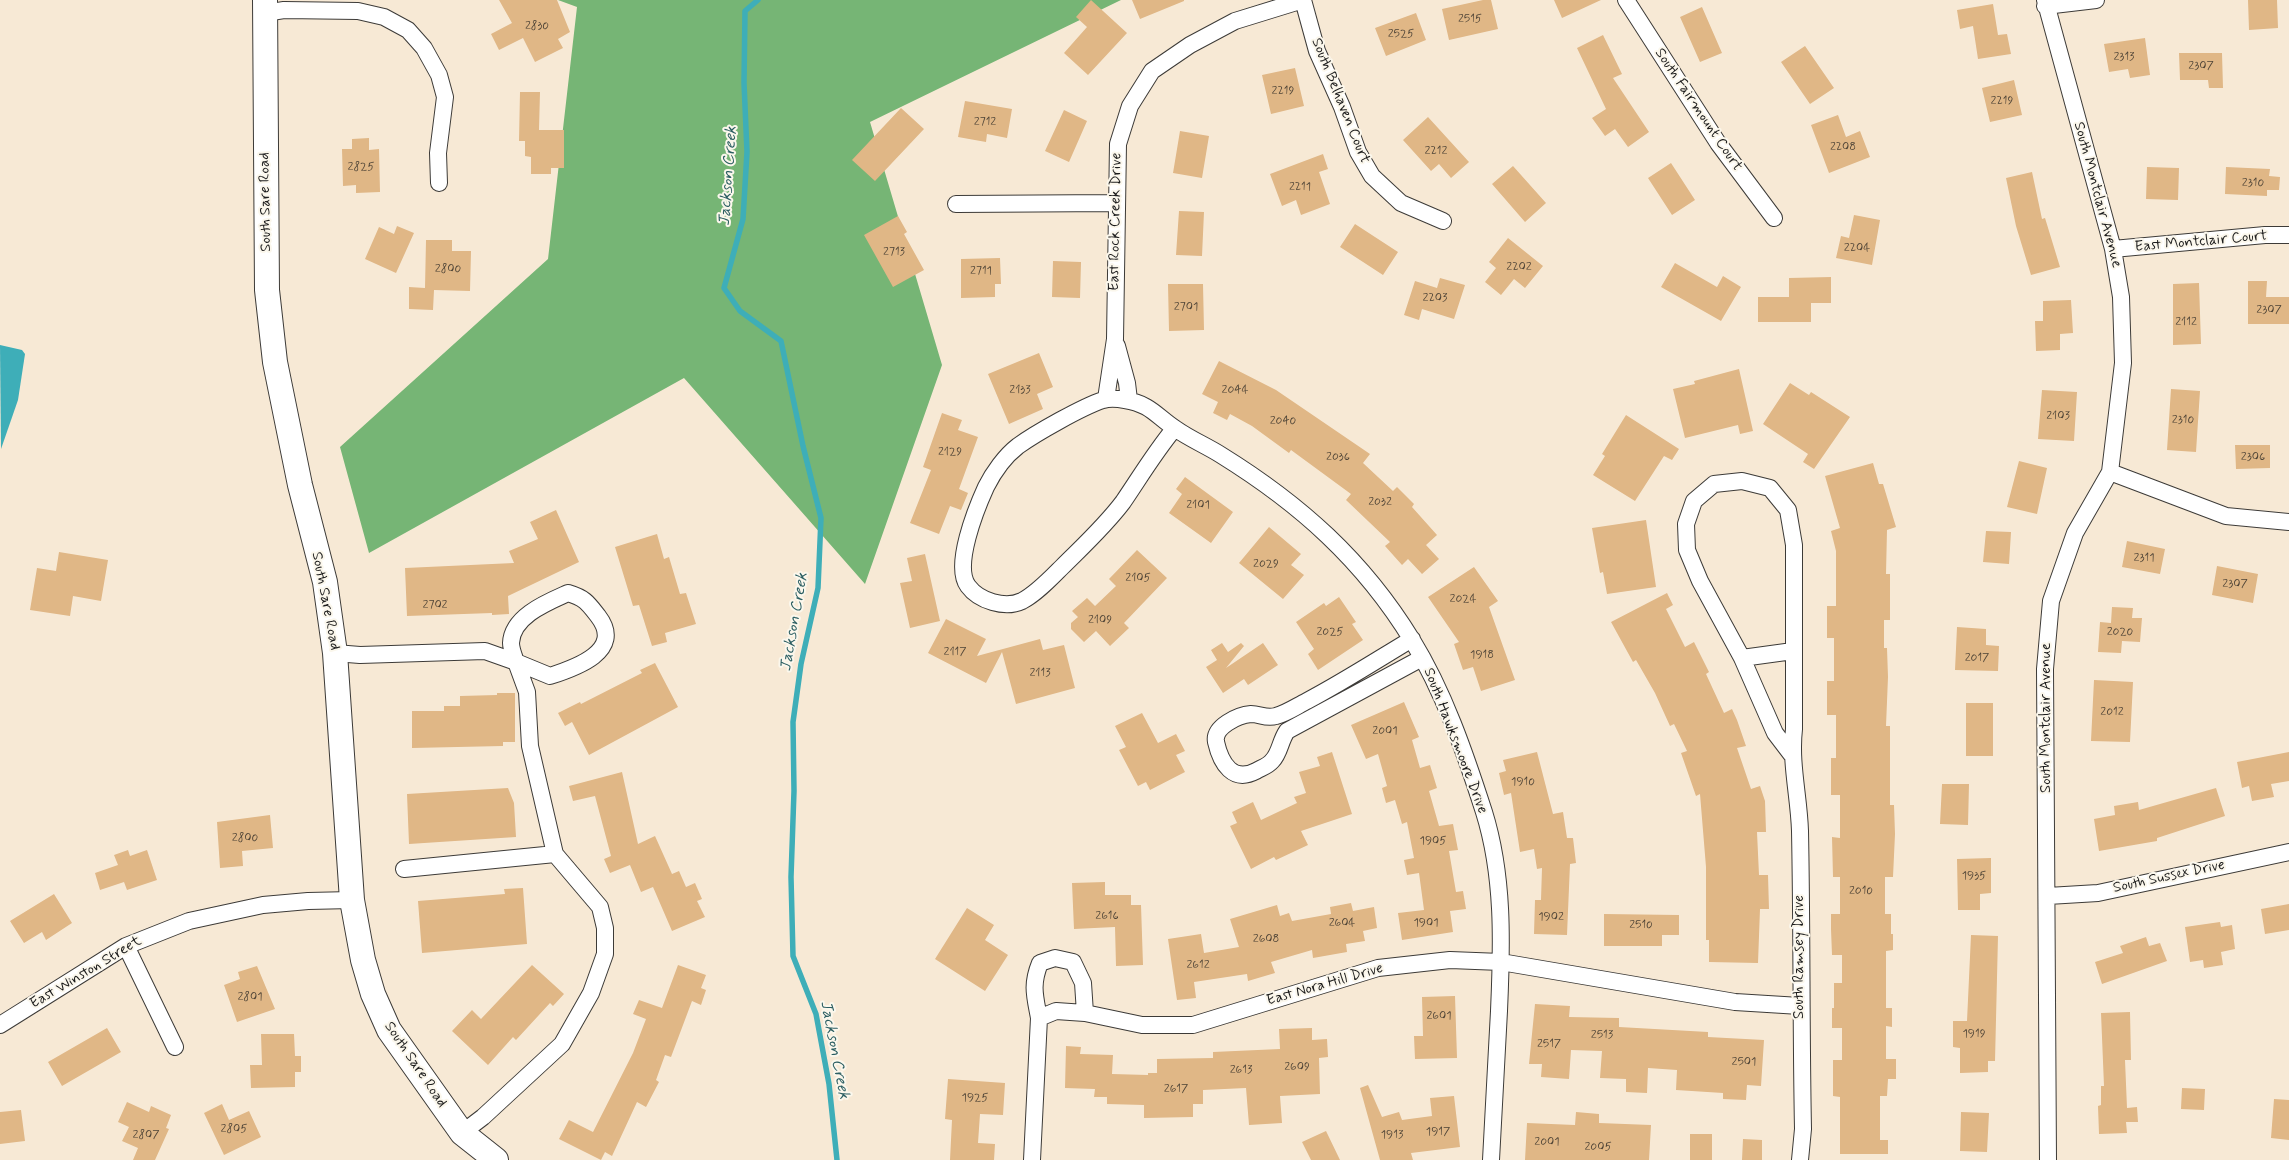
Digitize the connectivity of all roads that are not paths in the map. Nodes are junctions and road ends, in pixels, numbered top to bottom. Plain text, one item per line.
1 (1303, 0) edge
2 (1626, 0) edge
3 (2096, 0) edge
4 (2045, 3) edge
5 (265, 7) edge
6 (439, 183) dead end
7 (1116, 203) junction
8 (956, 204) dead end
9 (1774, 218) dead end
10 (1444, 221) dead end
11 (2289, 235) edge
12 (2113, 249) junction
13 (1115, 339) junction
14 (1106, 399) junction
15 (1129, 400) junction
16 (1174, 429) junction
17 (2110, 472) junction
18 (2289, 522) edge
19 (1412, 639) junction
20 (1793, 651) junction
21 (335, 653) junction
22 (1422, 658) junction
23 (1742, 658) junction
24 (516, 662) junction
25 (1324, 701) junction
26 (1266, 718) junction
27 (1279, 742) junction
28 (1791, 754) junction
29 (2289, 852) edge
30 (555, 854) junction
31 (404, 869) dead end
32 (2048, 896) junction
33 (352, 900) junction
34 (126, 946) junction
35 (1501, 962) junction
36 (1800, 1006) junction
37 (1085, 1013) junction
38 (1039, 1018) junction
39 (0, 1024) edge
40 (175, 1046) dead end
41 (462, 1133) junction
42 (496, 1160) edge
43 (1032, 1160) edge
44 (1491, 1160) edge
45 (1800, 1160) edge
46 (2048, 1160) edge

1 - 7 street, East Rock Creek Drive
1 - 10 street, South Belhaven Court
2 - 9 street, South Fairmount Court
3 - 4 street
4 - 12 street, South Montclair Avenue
5 - 6 street
5 - 21 main road, South Sare Road
7 - 8 street
7 - 13 street, East Rock Creek Drive
11 - 12 street, East Montclair Court
12 - 17 street, South Montclair Avenue
13 - 14 street, East Rock Creek Drive
13 - 15 street, East Rock Creek Drive
14 - 15 street, South Hawksmoore Drive
14 - 16 street
15 - 16 street, South Hawksmoore Drive
16 - 19 street, South Hawksmoore Drive
17 - 18 street
17 - 32 street, South Montclair Avenue
19 - 22 street, South Hawksmoore Drive
19 - 25 street
20 - 23 street
20 - 23 street, South Ramsey Drive
20 - 28 street, South Ramsey Drive
21 - 24 street
21 - 33 main road, South Sare Road
22 - 25 street
22 - 35 street, South Hawksmoore Drive
23 - 28 street, South Ramsey Drive
24 - 24 street
24 - 30 street
25 - 26 street
25 - 27 street
26 - 27 street
26 - 27 street
28 - 36 street, South Ramsey Drive
29 - 32 street, South Sussex Drive
30 - 31 street
30 - 41 street
32 - 46 street, South Montclair Avenue
33 - 34 street, East Winston Street
33 - 41 main road, South Sare Road
34 - 39 street, East Winston Street
34 - 40 street
35 - 36 street, East Nora Hill Drive
35 - 37 street, East Nora Hill Drive
35 - 44 street, South Hawksmoore Drive
36 - 45 street, South Ramsey Drive
37 - 38 street, East Nora Hill Drive
37 - 38 street
38 - 43 street
41 - 42 main road, South Sare Road

